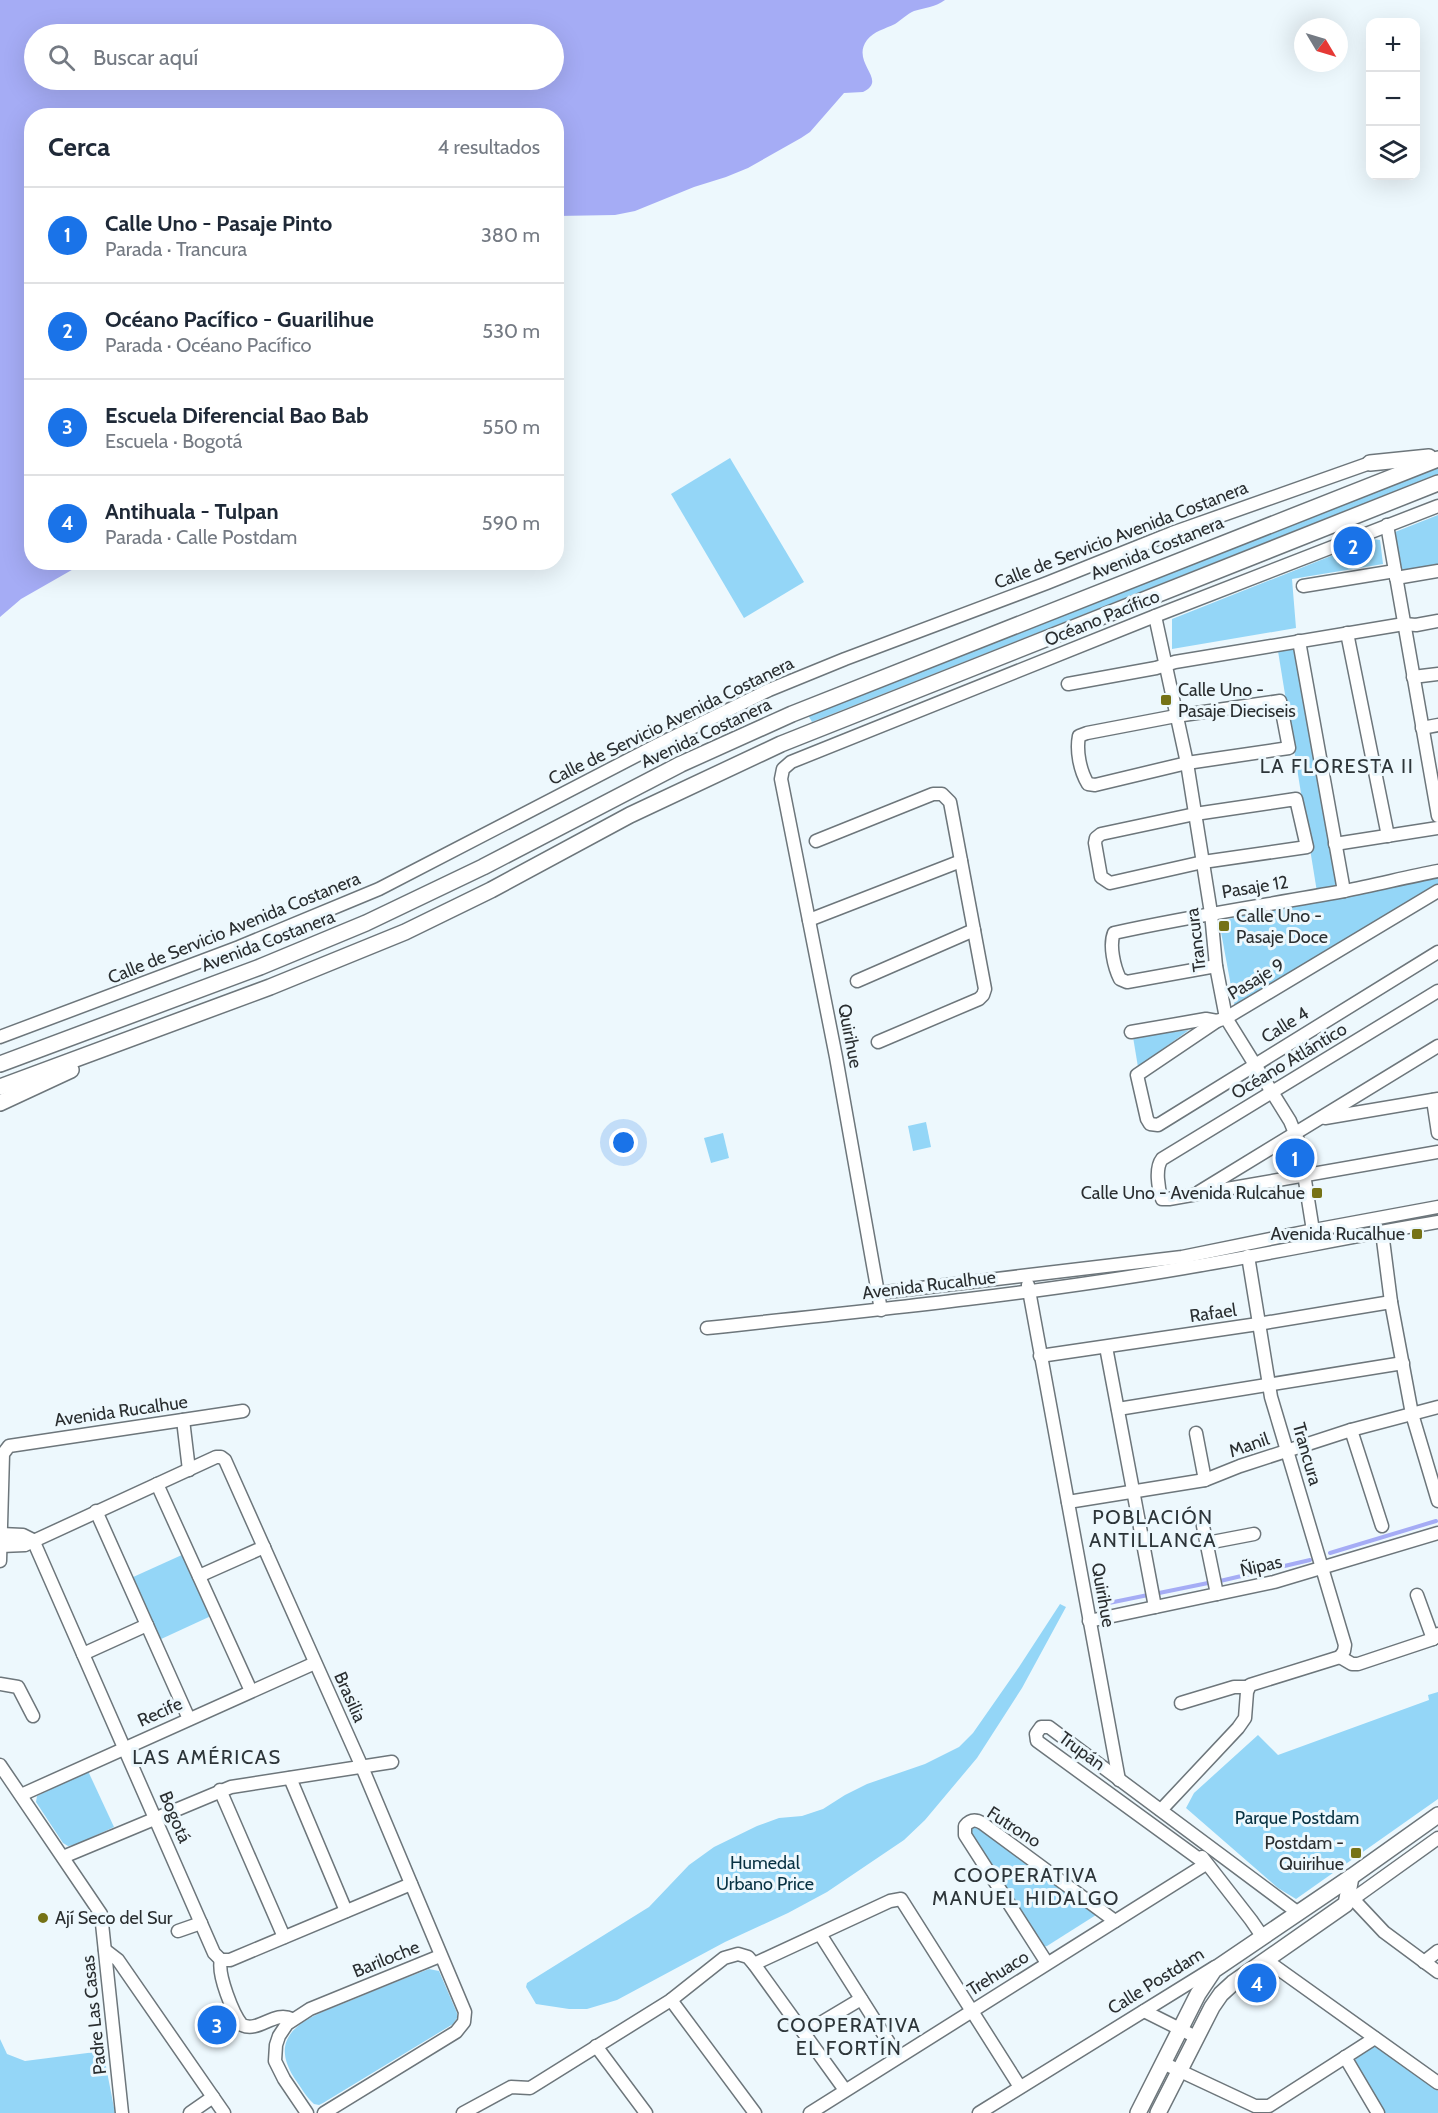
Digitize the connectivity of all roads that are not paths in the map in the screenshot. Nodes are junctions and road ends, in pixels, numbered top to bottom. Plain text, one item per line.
1 (1438, 458) edge
2 (1370, 463) joint
3 (1438, 483) edge
4 (1438, 506) edge
5 (1387, 525) junction
6 (1438, 571) edge
7 (1396, 575) junction
8 (1303, 586) dead end
9 (1155, 616) junction
10 (1438, 621) edge
11 (1404, 624) junction
12 (1347, 633) junction
13 (1299, 641) junction
14 (1166, 664) junction
15 (1438, 674) edge
16 (1413, 677) junction
17 (1068, 684) dead end
18 (1176, 716) junction
19 (1438, 725) edge
20 (1422, 728) junction
21 (1187, 763) junction
22 (783, 769) joint
23 (1435, 776) edge
24 (1195, 814) junction
25 (1438, 816) edge
26 (1438, 828) edge
27 (1388, 836) junction
28 (816, 841) dead end
29 (1335, 844) junction
30 (961, 861) junction
31 (1203, 862) junction
32 (1438, 871) edge
33 (1344, 891) junction
34 (1438, 891) edge
35 (1211, 913) junction
36 (809, 920) junction
37 (974, 930) junction
38 (1438, 952) edge
39 (1216, 966) junction
40 (857, 981) dead end
41 (1438, 991) edge
42 (1222, 1019) junction
43 (1131, 1032) dead end
44 (0, 1037) edge
45 (130, 1040) junction
46 (878, 1042) dead end
47 (1438, 1046) edge
48 (0, 1064) edge
49 (1255, 1064) junction
50 (0, 1087) edge
51 (1272, 1092) junction
52 (1435, 1100) edge
53 (0, 1103) edge
54 (1318, 1119) junction
55 (1150, 1124) joint
56 (1296, 1133) junction
57 (1438, 1133) edge
58 (1438, 1152) edge
59 (1305, 1176) junction
60 (1193, 1195) junction
61 (1438, 1207) edge
62 (1438, 1222) edge
63 (1314, 1230) junction
64 (1382, 1232) junction
65 (1315, 1243) junction
66 (1248, 1256) junction
67 (1027, 1275) junction
68 (1029, 1291) junction
69 (878, 1293) junction
70 (1391, 1302) junction
71 (880, 1310) junction
72 (1258, 1324) junction
73 (707, 1328) dead end
74 (1106, 1347) junction
75 (1040, 1356) junction
76 (1403, 1363) junction
77 (1269, 1384) junction
78 (1438, 1407) edge
79 (1118, 1409) junction
80 (243, 1411) dead end
81 (1412, 1414) junction
82 (183, 1420) junction
83 (1351, 1430) junction
84 (1196, 1433) dead end
85 (1287, 1451) junction
86 (189, 1470) junction
87 (1205, 1480) junction
88 (157, 1484) junction
89 (1133, 1491) junction
90 (1438, 1501) edge
91 (1068, 1502) junction
92 (96, 1511) junction
93 (1203, 1526) dead end
94 (1382, 1526) dead end
95 (1438, 1533) edge
96 (1254, 1534) dead end
97 (1, 1540) edge
98 (33, 1540) junction
99 (1207, 1542) junction
100 (264, 1547) junction
101 (0, 1561) edge
102 (1322, 1568) junction
103 (199, 1576) junction
104 (1216, 1593) junction
105 (1417, 1595) dead end
106 (1155, 1606) junction
107 (1089, 1621) junction
108 (147, 1625) junction
109 (1435, 1636) edge
110 (83, 1654) junction
111 (1340, 1657) junction
112 (315, 1662) junction
113 (0, 1684) edge
114 (1248, 1687) junction
115 (251, 1691) junction
116 (1181, 1703) dead end
117 (33, 1716) dead end
118 (189, 1719) junction
119 (125, 1748) junction
120 (392, 1762) dead end
121 (0, 1766) edge
122 (362, 1767) junction
123 (290, 1778) junction
124 (1119, 1780) junction
125 (220, 1791) junction
126 (21, 1795) junction
127 (1161, 1810) junction
128 (1438, 1815) edge
129 (156, 1818) junction
130 (1187, 1830) junction
131 (1438, 1838) edge
132 (63, 1857) junction
133 (1206, 1864) junction
134 (1351, 1877) junction
135 (411, 1884) junction
136 (1349, 1901) junction
137 (346, 1911) junction
138 (1298, 1912) junction
139 (1114, 1921) junction
140 (201, 1923) junction
141 (178, 1931) dead end
142 (820, 1934) junction
143 (1262, 1936) junction
144 (284, 1937) junction
145 (1288, 1945) junction
146 (105, 1950) junction
147 (1438, 1951) edge
148 (440, 1956) junction
149 (220, 1960) junction
150 (1266, 1960) junction
151 (1424, 1962) junction
152 (1047, 1963) junction
153 (754, 1964) junction
154 (1220, 1964) junction
155 (1438, 1972) edge
156 (861, 1999) junction
157 (672, 2000) junction
158 (971, 2010) junction
159 (1144, 2011) junction
160 (292, 2019) junction
161 (1180, 2029) junction
162 (804, 2033) junction
163 (1196, 2037) junction
164 (1376, 2038) junction
165 (596, 2046) junction
166 (898, 2057) junction
167 (1345, 2057) junction
168 (1163, 2063) junction
169 (1179, 2071) junction
170 (1438, 2083) edge
171 (1020, 2087) junction
172 (845, 2090) junction
173 (213, 2097) junction
174 (1277, 2108) edge
175 (195, 2112) edge
176 (122, 2113) edge
177 (224, 2113) edge
178 (307, 2113) edge
179 (324, 2113) edge
180 (463, 2113) edge
181 (646, 2113) edge
182 (755, 2113) edge
183 (810, 2113) edge
184 (979, 2113) edge
185 (1138, 2113) edge
186 (1158, 2113) edge
187 (1378, 2113) edge

1 - 2 main road
1 - 48 main road, Avenida Costanera
2 - 44 street, Calle de Servicio Avenida Costanera
3 - 45 main road
4 - 5 street, Océano Pacífico
5 - 7 street
5 - 9 street, Océano Pacífico
6 - 7 street
7 - 8 street
7 - 11 street
9 - 14 street, Trancura
9 - 22 street, Océano Pacífico
10 - 11 street
11 - 12 street
11 - 16 street
12 - 13 street
12 - 27 street
13 - 14 street
13 - 29 street
14 - 17 street
14 - 18 street, Trancura
15 - 16 street
16 - 20 street
18 - 21 street, Trancura
18 - 21 street
18 - 21 street
19 - 20 street
20 - 23 street
21 - 24 street, Trancura
22 - 36 street, Quirihue
23 - 25 street
24 - 31 street, Trancura
24 - 31 street
24 - 31 street
26 - 27 street
27 - 29 street
28 - 30 street, Quirihue
29 - 33 street
30 - 36 street
30 - 37 street, Quirihue
31 - 35 street, Trancura
32 - 33 street, Pasaje 12
33 - 35 street, Pasaje 12
34 - 42 street, Pasaje 9
35 - 39 street, Trancura
35 - 39 street, Pasaje 12
36 - 69 street, Quirihue
37 - 40 street
37 - 46 street, Quirihue
38 - 49 street, Calle 4
39 - 42 street, Trancura
41 - 51 street, Océano Atlántico
42 - 43 street
42 - 49 street, Trancura
42 - 55 street, Pasaje 9
45 - 50 main road
45 - 53 main road
47 - 54 street
49 - 51 street, Trancura
49 - 55 street, Calle 4
51 - 56 street, Trancura
51 - 60 street, Océano Atlántico
52 - 54 street
52 - 57 street
54 - 56 street
56 - 59 street, Trancura
56 - 60 street
58 - 59 street
59 - 60 street
59 - 63 street, Trancura
61 - 63 street, Avenida Rucalhue
62 - 64 street, Avenida Rucalhue
63 - 65 street, Trancura
63 - 67 street, Avenida Rucalhue
64 - 65 street, Avenida Rucalhue
64 - 70 street
65 - 66 street, Avenida Rucalhue
66 - 68 street, Avenida Rucalhue
66 - 72 street, Trancura
67 - 68 street, Quirihue
67 - 69 street, Avenida Rucalhue
68 - 71 street, Avenida Rucalhue
68 - 75 street, Quirihue
69 - 71 street, Quirihue
70 - 72 street, Rafael
70 - 76 street
71 - 73 street, Avenida Rucalhue
72 - 74 street, Rafael
72 - 77 street, Trancura
74 - 75 street, Rafael
74 - 79 street
75 - 91 street, Quirihue
76 - 77 street
76 - 81 street
77 - 79 street
77 - 85 street, Trancura
78 - 81 street, Manil
79 - 89 street
80 - 82 street, Avenida Rucalhue
81 - 83 street, Manil
81 - 90 street
82 - 86 street
82 - 97 street, Avenida Rucalhue
83 - 85 street, Manil
83 - 94 street
84 - 87 street
85 - 87 street, Manil
85 - 102 street, Trancura
86 - 88 street
86 - 100 street, Brasilia
87 - 89 street, Manil
88 - 92 street
88 - 103 street
89 - 91 street, Manil
89 - 106 street
91 - 107 street, Quirihue
92 - 98 street
92 - 108 street
93 - 99 street
95 - 102 street, Ñipas
96 - 99 street
97 - 98 street
97 - 101 street
98 - 110 street, Bogotá
99 - 104 street
100 - 103 street
100 - 112 street, Brasilia
102 - 104 street, Ñipas
102 - 111 street, Trancura
103 - 115 street
104 - 106 street, Ñipas
105 - 109 street
106 - 107 street, Ñipas
107 - 124 street, Quirihue
108 - 110 street
108 - 118 street
109 - 111 street
110 - 119 street, Bogotá
111 - 114 street
112 - 115 street, Recife
112 - 122 street, Brasilia
113 - 117 street
114 - 116 street
114 - 127 street
115 - 118 street, Recife
118 - 119 street, Recife
119 - 126 street, Recife
119 - 129 street, Bogotá
120 - 122 street
121 - 126 street, Padre Las Casas
122 - 123 street
122 - 135 street, Brasilia
123 - 125 street
123 - 137 street
124 - 127 street, Trupán
124 - 133 street, Trupán
125 - 129 street
125 - 144 street
126 - 132 street, Padre Las Casas
127 - 130 street, Trupán
128 - 134 main road, Calle Postdam
129 - 132 street
129 - 140 street, Bogotá
130 - 133 street, Trupán
130 - 138 street, Trupán
131 - 136 street
132 - 146 street, Padre Las Casas
133 - 139 street, Trehuaco
133 - 143 street, Trupán
134 - 136 main road
134 - 138 main road, Calle Postdam
135 - 137 street
135 - 148 street, Brasilia
136 - 145 main road
136 - 151 street
137 - 144 street
138 - 143 main road, Calle Postdam
138 - 145 main road
139 - 152 street, Trehuaco
139 - 152 street, Futrono
140 - 141 street
140 - 149 street, Bogotá
142 - 153 street
142 - 156 street
142 - 158 street
143 - 154 main road, Calle Postdam
144 - 149 street
145 - 150 main road
146 - 173 street
146 - 176 street, Padre Las Casas
147 - 151 street
148 - 160 street, Bariloche
148 - 179 street, Bariloche
149 - 160 street, Bogotá
150 - 163 main road
150 - 164 street
151 - 155 street
152 - 158 street, Trehuaco
153 - 157 street
153 - 162 street
154 - 159 street, Calle Postdam
154 - 161 main road
156 - 162 street
156 - 166 street
157 - 165 street
157 - 182 street
158 - 166 street, Trehuaco
158 - 171 street
159 - 161 street
159 - 171 street, Calle Postdam
160 - 178 street
161 - 163 street
161 - 168 main road
162 - 172 street
163 - 169 main road
164 - 167 street
164 - 170 street
165 - 180 street
165 - 181 street
166 - 172 street, Trehuaco
167 - 174 street
167 - 187 street
168 - 169 street
168 - 185 main road
169 - 174 street
169 - 186 main road
171 - 184 street, Calle Postdam
172 - 183 street, Trehuaco
173 - 175 street
173 - 177 street

